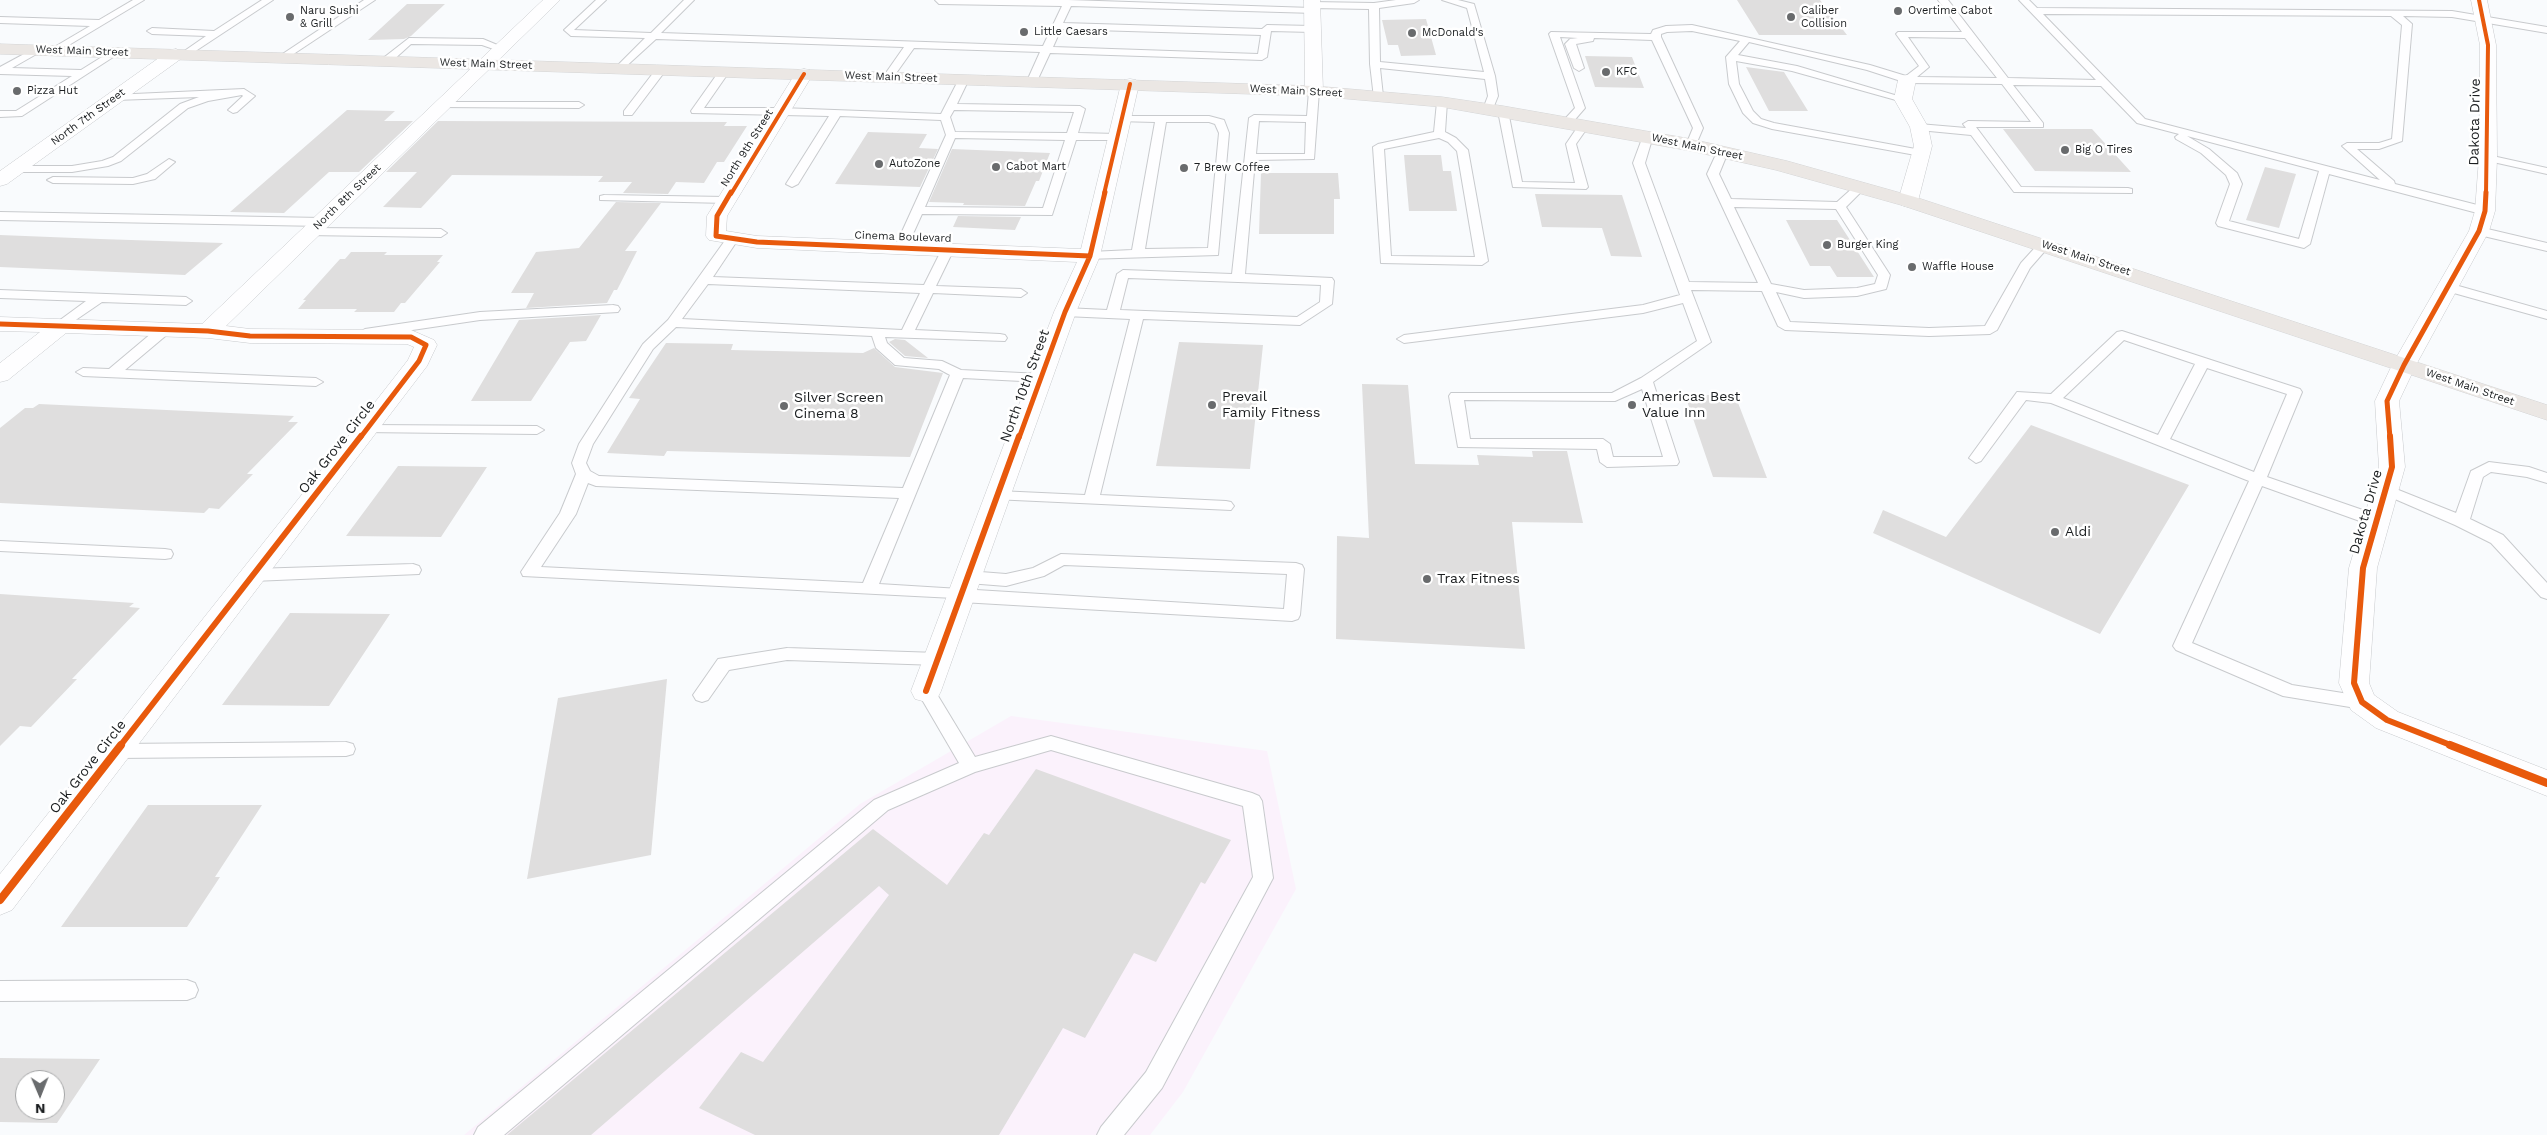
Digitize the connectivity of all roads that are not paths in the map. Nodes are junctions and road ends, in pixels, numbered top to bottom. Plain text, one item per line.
1 (139, 0) edge
2 (268, 0) edge
3 (370, 0) edge
4 (552, 0) edge
5 (601, 0) edge
6 (689, 0) edge
7 (1414, 0) edge
8 (1447, 0) edge
9 (1943, 0) edge
10 (2024, 0) edge
11 (938, 1) edge
12 (1114, 2) edge
13 (1068, 3) junction
14 (2278, 4) dead end
15 (2364, 4) dead end
16 (1312, 5) edge
17 (1374, 6) junction
18 (2034, 10) junction
19 (2481, 10) edge
20 (2289, 13) junction
21 (2377, 13) junction
22 (2393, 13) junction
23 (0, 20) edge
24 (101, 23) junction
25 (1058, 26) junction
26 (1312, 29) junction
27 (2547, 30) edge
28 (152, 31) dead end
29 (1266, 32) junction
30 (216, 34) junction
31 (654, 35) junction
32 (1968, 35) junction
33 (1632, 36) junction
34 (1656, 37) junction
35 (1747, 39) junction
36 (911, 45) junction
37 (0, 49) edge
38 (502, 49) junction
39 (45, 50) junction
40 (1047, 50) junction
41 (116, 52) junction
42 (181, 54) junction
43 (283, 57) junction
44 (1731, 57) junction
45 (386, 61) junction
46 (488, 64) junction
47 (1375, 64) junction
48 (621, 68) junction
49 (661, 70) junction
50 (0, 71) edge
51 (724, 72) junction
52 (1581, 72) joint
53 (83, 73) junction
54 (804, 74) junction
55 (1490, 76) junction
56 (888, 77) junction
57 (964, 79) junction
58 (1734, 79) joint
59 (1907, 80) junction
60 (1032, 81) junction
61 (2003, 81) junction
62 (2104, 83) junction
63 (1130, 84) junction
64 (1314, 91) junction
65 (233, 93) junction
66 (1378, 96) junction
67 (116, 97) junction
68 (1576, 97) junction
69 (1903, 99) junction
70 (1442, 102) junction
71 (444, 105) junction
72 (579, 105) dead end
73 (233, 110) dead end
74 (1495, 110) junction
75 (781, 111) junction
76 (948, 112) junction
77 (628, 113) dead end
78 (0, 114) edge
79 (836, 114) junction
80 (1312, 119) junction
81 (1161, 120) junction
82 (2141, 121) junction
83 (1576, 123) junction
84 (1919, 127) junction
85 (1119, 128) junction
86 (1974, 132) junction
87 (1440, 134) junction
88 (951, 135) junction
89 (1648, 136) junction
90 (1072, 137) junction
91 (1691, 145) junction
92 (1722, 152) junction
93 (1921, 153) junction
94 (1251, 157) junction
95 (2488, 158) junction
96 (169, 162) dead end
97 (2326, 169) junction
98 (2547, 171) edge
99 (5, 176) edge
100 (792, 184) dead end
101 (1860, 187) junction
102 (2394, 187) junction
103 (2128, 191) dead end
104 (604, 198) dead end
105 (726, 200) junction
106 (1908, 201) junction
107 (1728, 203) junction
108 (1840, 206) junction
109 (917, 210) junction
110 (0, 216) edge
111 (2482, 221) junction
112 (316, 227) junction
113 (441, 233) dead end
114 (724, 237) junction
115 (2044, 244) junction
116 (901, 247) junction
117 (2547, 247) edge
118 (948, 249) junction
119 (1138, 253) junction
120 (1090, 256) junction
121 (1238, 278) junction
122 (704, 280) junction
123 (2448, 287) junction
124 (1767, 288) junction
125 (928, 289) junction
126 (1684, 291) junction
127 (1021, 293) dead end
128 (0, 294) edge
129 (99, 298) junction
130 (186, 301) dead end
131 (613, 308) dead end
132 (1065, 312) junction
133 (1112, 314) junction
134 (1137, 315) junction
135 (2547, 315) edge
136 (673, 323) junction
137 (0, 324) edge
138 (61, 326) junction
139 (164, 330) junction
140 (208, 331) junction
141 (878, 332) junction
142 (907, 334) junction
143 (345, 336) junction
144 (1000, 338) dead end
145 (1404, 339) dead end
146 (2203, 362) junction
147 (2404, 365) junction
148 (83, 372) dead end
149 (113, 373) junction
150 (958, 374) junction
151 (0, 375) edge
152 (1041, 378) junction
153 (1646, 381) junction
154 (316, 382) dead end
155 (2054, 399) junction
156 (2547, 413) edge
157 (367, 429) junction
158 (537, 430) dead end
159 (2162, 441) junction
160 (1976, 458) dead end
161 (584, 474) junction
162 (2547, 478) edge
163 (2258, 479) junction
164 (2386, 490) junction
165 (909, 493) junction
166 (998, 496) junction
167 (1091, 500) junction
168 (1226, 506) dead end
169 (2461, 521) junction
170 (2377, 522) junction
171 (0, 546) edge
172 (165, 554) dead end
173 (412, 570) dead end
174 (253, 575) junction
175 (869, 589) junction
176 (964, 589) junction
177 (2547, 593) edge
178 (938, 660) junction
179 (926, 691) joint
180 (702, 694) dead end
181 (2362, 702) junction
182 (346, 749) dead end
183 (116, 751) junction
184 (970, 766) junction
185 (2547, 783) edge
186 (0, 900) edge
187 (187, 990) dead end
188 (0, 991) edge
189 (486, 1135) edge
190 (1109, 1135) edge

1 - 24 lane
2 - 30 lane
3 - 43 lane
4 - 38 street, North 8th Street
5 - 31 lane
6 - 31 lane
7 - 17 lane
8 - 55 lane
9 - 32 lane
10 - 18 lane
11 - 13 lane
12 - 13 lane
12 - 16 lane
13 - 25 lane
14 - 20 lane
15 - 21 lane
16 - 17 lane
16 - 26 street
17 - 47 lane
18 - 20 lane
18 - 62 lane
19 - 22 lane
19 - 27 lane
19 - 95 street, Dakota Drive
20 - 21 lane
21 - 22 lane
22 - 102 lane
23 - 24 lane
24 - 39 lane
25 - 29 lane
25 - 40 lane
26 - 29 lane
26 - 64 street
28 - 30 lane
29 - 40 lane
30 - 42 lane
31 - 36 lane
31 - 48 lane
32 - 59 lane
32 - 61 lane
33 - 34 lane
33 - 52 lane
33 - 68 lane
34 - 35 lane
34 - 91 lane
35 - 44 lane
35 - 59 lane
36 - 40 lane
36 - 56 lane
37 - 39 main road, West Main Street
38 - 45 lane
38 - 46 street, North 8th Street
39 - 41 main road, West Main Street
39 - 50 lane
40 - 60 lane
41 - 42 main road, West Main Street
41 - 53 lane
42 - 43 main road, West Main Street
42 - 67 street, North 7th Street
43 - 45 main road, West Main Street
44 - 58 lane
44 - 69 lane
45 - 46 main road, West Main Street
46 - 48 main road, West Main Street
46 - 71 street, North 8th Street
47 - 55 lane
47 - 66 lane
48 - 49 main road, West Main Street
49 - 51 main road, West Main Street
49 - 77 lane
50 - 53 lane
51 - 54 main road, West Main Street
51 - 75 lane
52 - 68 lane
53 - 78 lane
54 - 56 main road, West Main Street
54 - 75 street, North 9th Street
55 - 74 lane
56 - 57 main road, West Main Street
57 - 60 main road, West Main Street
57 - 76 lane
58 - 93 lane
59 - 61 lane
59 - 69 street
60 - 63 main road, West Main Street
61 - 62 lane
61 - 86 lane
62 - 82 lane
63 - 64 main road, West Main Street
63 - 85 street, North 10th Street
64 - 66 main road, West Main Street
64 - 80 lane
65 - 67 lane
65 - 73 lane
65 - 99 lane
66 - 70 main road, West Main Street
67 - 99 street, North 7th Street
68 - 83 lane
69 - 84 street
70 - 74 main road, West Main Street
70 - 87 lane
71 - 72 lane
71 - 112 street, North 8th Street
74 - 83 main road, West Main Street
74 - 83 lane
75 - 79 lane
75 - 105 street, North 9th Street
76 - 79 lane
76 - 88 lane
76 - 90 lane
79 - 100 lane
80 - 94 lane
80 - 94 lane
81 - 85 lane
81 - 119 lane
81 - 119 lane
82 - 97 lane
82 - 97 lane
83 - 89 main road, West Main Street
84 - 86 lane
84 - 93 street
85 - 90 lane
85 - 120 street, North 10th Street
86 - 103 lane
87 - 87 lane
88 - 90 lane
88 - 109 lane
89 - 91 main road, West Main Street
89 - 126 lane
90 - 109 lane
91 - 92 main road, West Main Street
92 - 101 main road, West Main Street
92 - 107 lane
93 - 106 street
94 - 121 lane
95 - 98 lane
95 - 111 street, Dakota Drive
96 - 99 lane
97 - 102 lane
101 - 106 main road, West Main Street
101 - 108 lane
102 - 111 lane
104 - 105 lane
105 - 114 street, North 9th Street
106 - 115 main road, West Main Street
107 - 108 lane
107 - 124 lane
108 - 124 lane
109 - 116 lane
110 - 112 lane
111 - 117 lane
111 - 123 street, Dakota Drive
112 - 113 lane
112 - 140 street, North 8th Street
114 - 116 street, Cinema Boulevard
114 - 122 lane
115 - 124 lane
115 - 147 main road, West Main Street
116 - 118 street, Cinema Boulevard
118 - 120 street, Cinema Boulevard
118 - 125 lane
119 - 120 lane
120 - 132 street, North 10th Street
121 - 133 lane
121 - 134 lane
122 - 125 lane
122 - 136 lane
123 - 135 lane
123 - 147 street, Dakota Drive
124 - 126 lane
125 - 127 lane
125 - 142 lane
126 - 145 lane
126 - 153 lane
128 - 129 lane
129 - 130 lane
129 - 138 lane
131 - 143 lane
132 - 133 lane
132 - 152 street, North 10th Street
133 - 134 lane
134 - 167 lane
136 - 141 lane
136 - 161 lane
137 - 138 street, Oak Grove Circle
138 - 139 street, Oak Grove Circle
138 - 151 street
139 - 140 street, Oak Grove Circle
139 - 149 lane
140 - 143 street, Oak Grove Circle
141 - 142 lane
141 - 150 lane
142 - 144 lane
143 - 157 street, Oak Grove Circle
146 - 155 lane
146 - 159 lane
146 - 163 lane
147 - 156 main road, West Main Street
147 - 164 street, Dakota Drive
148 - 149 lane
149 - 154 lane
150 - 152 lane
150 - 165 lane
152 - 166 street, North 10th Street
153 - 153 lane
155 - 159 lane
155 - 160 lane
157 - 158 lane
157 - 174 street, Oak Grove Circle
159 - 163 lane
161 - 165 lane
161 - 175 lane
162 - 169 lane
163 - 170 lane
163 - 181 lane
164 - 169 lane
164 - 170 street, Dakota Drive
165 - 175 lane
166 - 167 lane
166 - 176 street, North 10th Street
167 - 168 lane
169 - 177 lane
170 - 181 street, Dakota Drive
171 - 172 lane
173 - 174 lane
174 - 183 street, Oak Grove Circle
175 - 176 lane
176 - 176 lane
176 - 178 street, North 10th Street
178 - 179 street, North 10th Street
178 - 180 lane
179 - 184 lane
181 - 185 street
182 - 183 lane
183 - 186 street, Oak Grove Circle
184 - 189 lane
184 - 190 lane
187 - 188 lane

